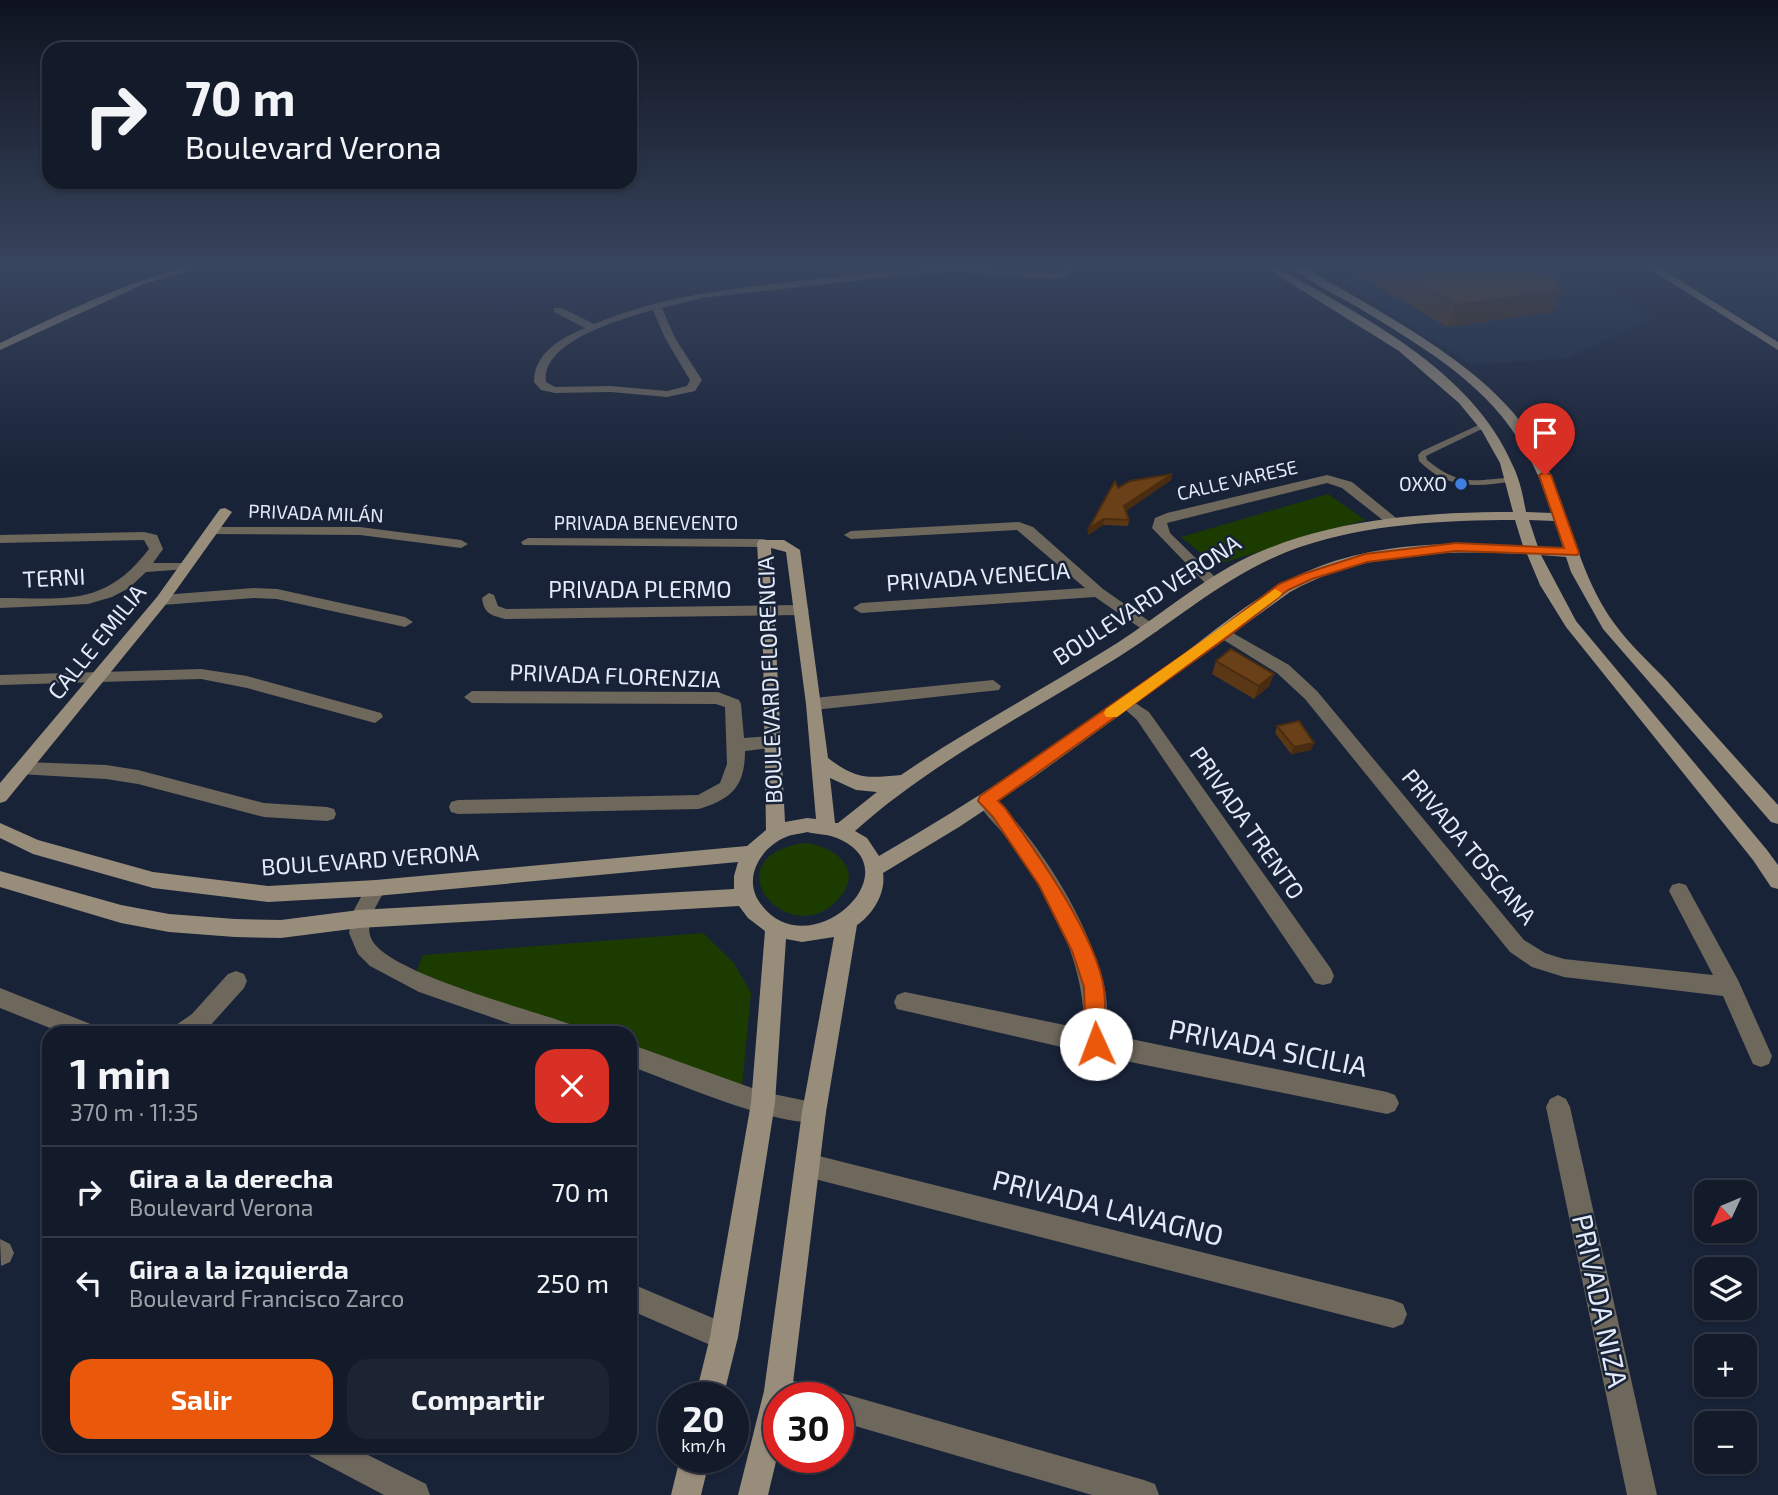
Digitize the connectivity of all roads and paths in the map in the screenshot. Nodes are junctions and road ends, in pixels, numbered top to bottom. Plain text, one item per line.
1 (23, 336) edge
2 (577, 336) edge
3 (669, 336) edge
4 (1377, 336) edge
5 (1411, 336) edge
6 (1760, 336) edge
7 (0, 347) edge
8 (1778, 347) edge
9 (1483, 425) junction
10 (1512, 479) junction
11 (225, 512) dead end
12 (1521, 515) junction
13 (1561, 517) junction
14 (1394, 522) junction
15 (211, 531) junction
16 (851, 535) dead end
17 (0, 539) edge
18 (528, 542) dead end
19 (764, 543) junction
20 (461, 544) dead end
21 (1533, 551) junction
22 (1572, 553) junction
23 (183, 566) junction
24 (144, 568) junction
25 (1213, 583) junction
26 (1098, 592) junction
27 (489, 598) dead end
28 (162, 600) junction
29 (0, 603) edge
30 (861, 608) dead end
31 (802, 610) junction
32 (771, 612) junction
33 (405, 622) dead end
34 (1151, 629) junction
35 (1224, 633) junction
36 (96, 678) junction
37 (0, 680) edge
38 (993, 687) dead end
39 (472, 696) dead end
40 (1126, 703) junction
41 (814, 704) junction
42 (375, 717) dead end
43 (771, 741) junction
44 (738, 744) junction
45 (819, 760) junction
46 (25, 769) junction
47 (910, 779) junction
48 (0, 796) edge
49 (986, 801) junction
50 (458, 807) dead end
51 (327, 814) dead end
52 (1778, 817) edge
53 (834, 828) junction
54 (0, 830) edge
55 (776, 833) junction
56 (751, 853) junction
57 (875, 868) junction
58 (0, 879) edge
59 (1778, 881) edge
60 (376, 888) junction
61 (1679, 891) dead end
62 (744, 897) junction
63 (359, 919) junction
64 (847, 922) junction
65 (776, 928) junction
66 (1322, 976) dead end
67 (236, 981) dead end
68 (1730, 986) junction
69 (0, 998) edge
70 (905, 1002) dead end
71 (70, 1026) edge
72 (193, 1026) edge
73 (547, 1026) edge
74 (1096, 1044) junction
75 (1761, 1056) dead end
76 (637, 1058) edge
77 (763, 1103) junction
78 (1387, 1103) dead end
79 (1558, 1107) dead end
80 (814, 1112) junction
81 (807, 1165) junction
82 (637, 1299) edge
83 (1393, 1314) dead end
84 (724, 1337) junction
85 (713, 1382) edge
86 (779, 1382) edge
87 (854, 1411) edge
88 (763, 1451) edge
89 (334, 1453) edge
90 (691, 1473) edge
91 (415, 1495) edge
92 (686, 1495) edge
93 (752, 1495) edge
94 (1143, 1495) edge
95 (1642, 1495) edge

1 - 7 street
2 - 3 street
4 - 9 street
5 - 13 street
6 - 8 street
9 - 10 street
9 - 10 lane
10 - 12 street
11 - 15 street, CALLE EMILIA
12 - 13 street, BOULEVARD VERONA
12 - 14 street, BOULEVARD VERONA
12 - 21 street
13 - 22 street
14 - 25 street, BOULEVARD VERONA
14 - 25 street, CALLE VARESE
15 - 20 street, PRIVADA MILÁN
15 - 23 street, CALLE EMILIA
16 - 26 street, PRIVADA VENECIA
17 - 24 street
18 - 19 street, PRIVADA BENEVENTO
19 - 31 street, BOULEVARD FLORENCIA
19 - 32 street, BOULEVARD FLORENCIA
21 - 22 street
21 - 35 street
21 - 59 street
22 - 52 street
23 - 24 street
23 - 28 street, CALLE EMILIA
24 - 29 street, TERNI
25 - 34 street, BOULEVARD VERONA
26 - 30 street, PRIVADA VENECIA
26 - 34 street, PRIVADA VENECIA
27 - 32 street, PRIVADA PLERMO
28 - 33 street
28 - 36 street, CALLE EMILIA
31 - 32 street, PRIVADA PLERMO
31 - 41 street, BOULEVARD FLORENCIA
32 - 43 street, BOULEVARD FLORENCIA
34 - 47 street, BOULEVARD VERONA
35 - 40 street
35 - 68 street, PRIVADA TOSCANA
36 - 37 street
36 - 42 street
36 - 46 street, CALLE EMILIA
38 - 41 street
39 - 44 street, PRIVADA FLORENZIA
40 - 49 street
40 - 66 street, PRIVADA TRENTO
41 - 45 street, BOULEVARD FLORENCIA
43 - 44 street
43 - 55 street, BOULEVARD FLORENCIA
44 - 50 street, PRIVADA FLORENZIA
45 - 47 street
45 - 53 street, BOULEVARD FLORENCIA
46 - 48 street, CALLE EMILIA
46 - 51 street
47 - 53 street, BOULEVARD VERONA
49 - 57 street
49 - 74 street
53 - 55 street
53 - 57 street
54 - 60 street, BOULEVARD VERONA
55 - 56 street
56 - 60 street, BOULEVARD VERONA
56 - 62 street
57 - 64 street
58 - 63 street
60 - 63 street
61 - 68 street
62 - 63 street
62 - 65 street
63 - 73 street
64 - 65 street
64 - 80 street
65 - 77 street
67 - 72 street
68 - 75 street
69 - 71 street
70 - 74 street, PRIVADA SICILIA
74 - 78 street, PRIVADA SICILIA
76 - 77 street
77 - 80 street
77 - 84 street
79 - 95 street, PRIVADA NIZA
80 - 81 street
81 - 83 street, PRIVADA LAVAGNO
81 - 86 street
82 - 84 street
84 - 85 street
87 - 94 street
88 - 93 street
89 - 91 street
90 - 92 street

